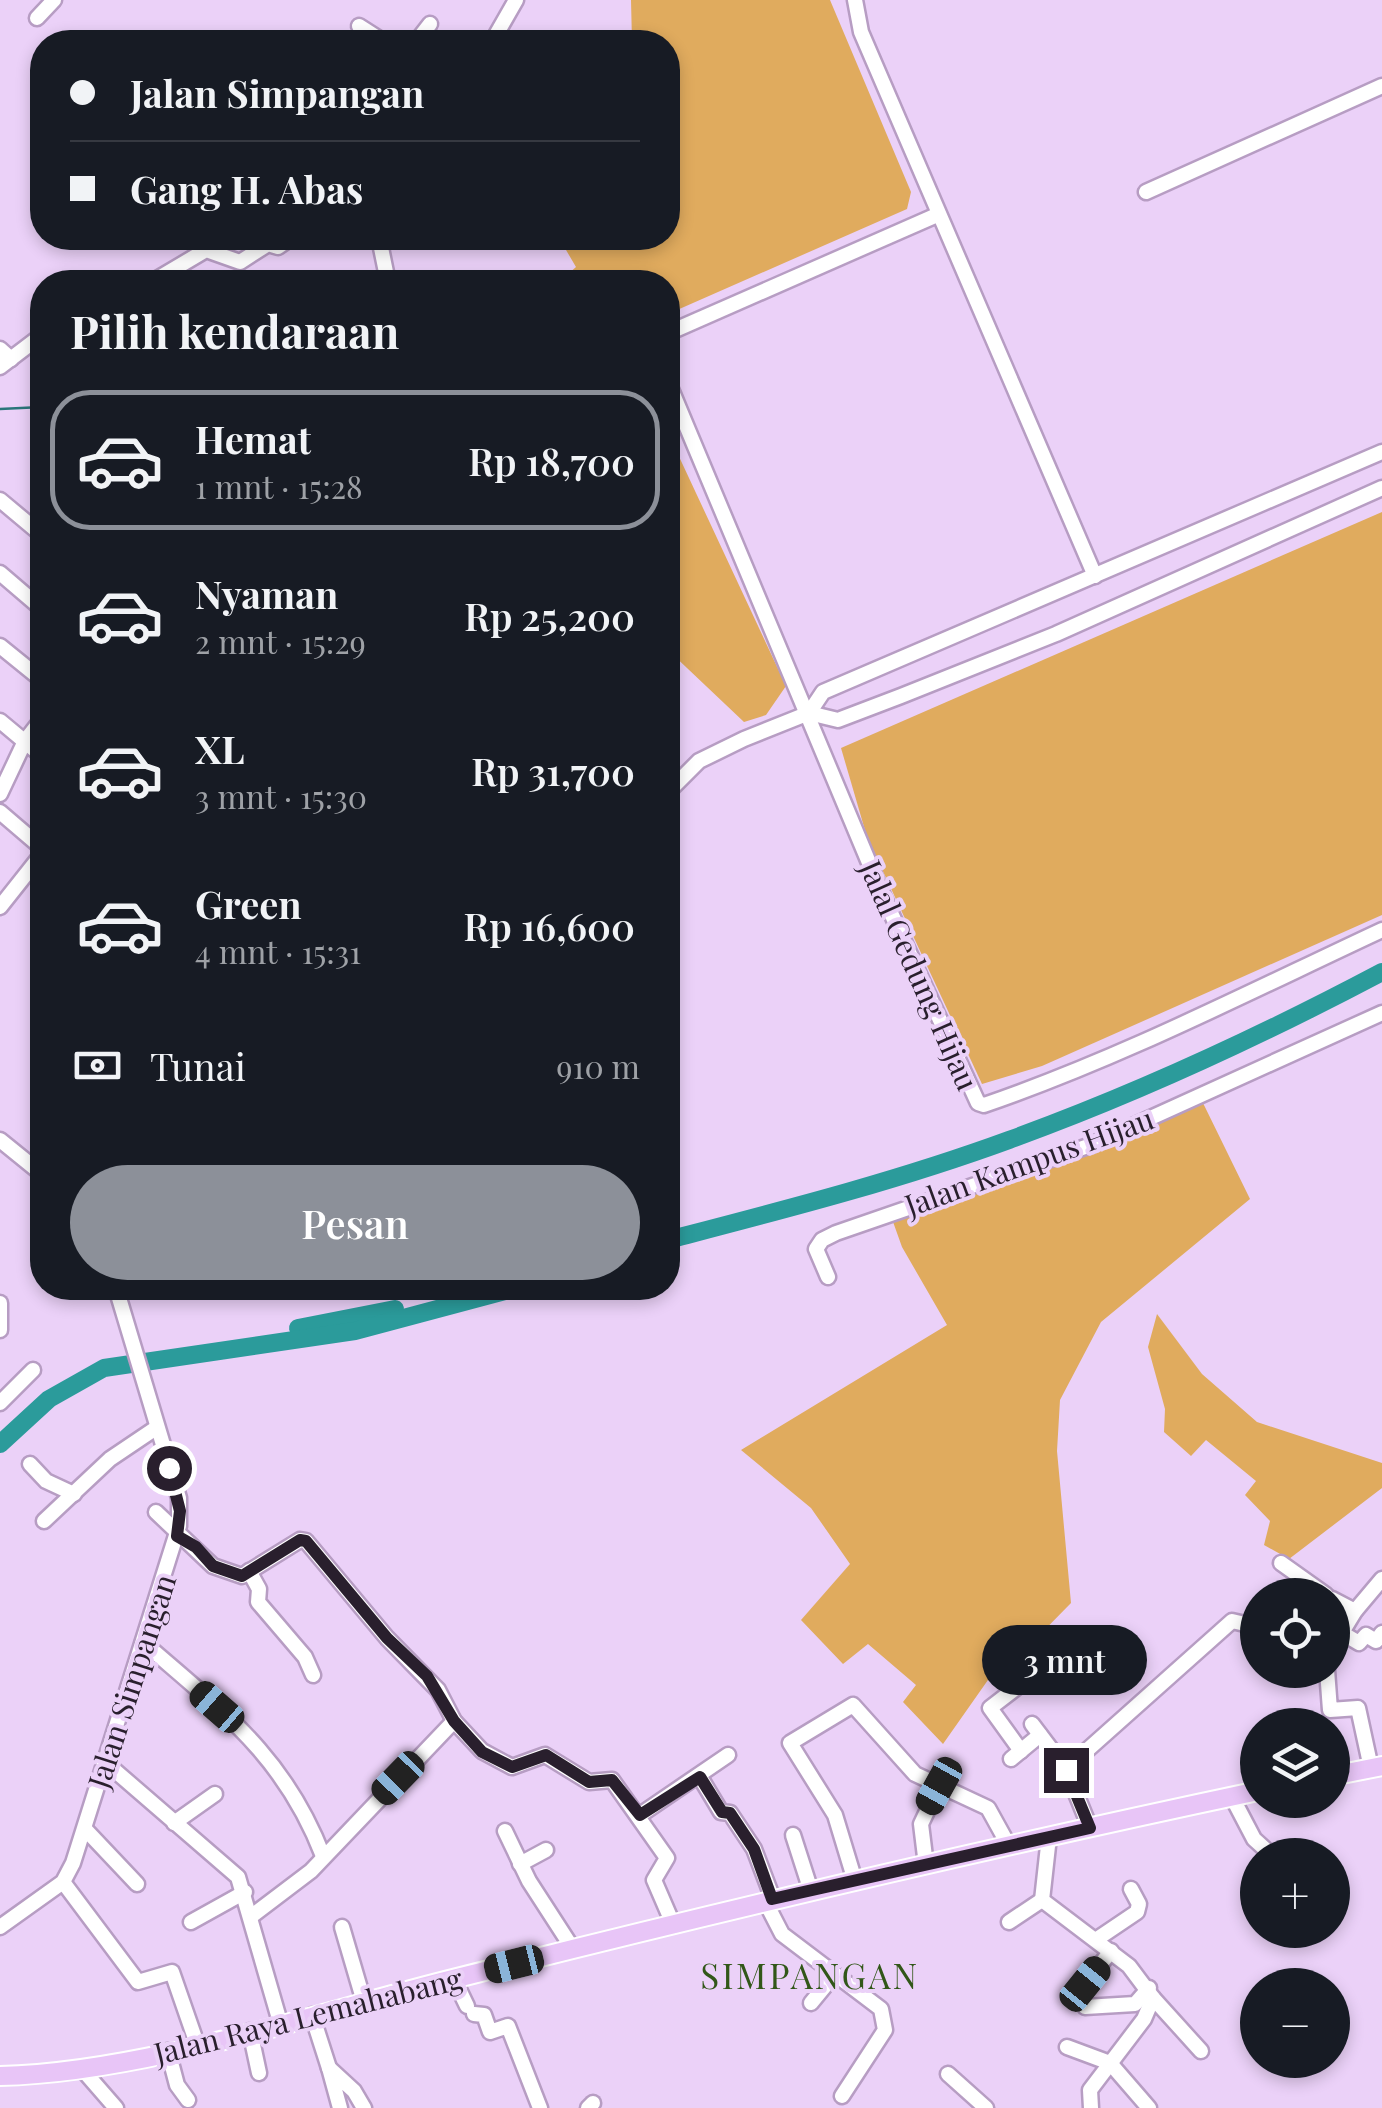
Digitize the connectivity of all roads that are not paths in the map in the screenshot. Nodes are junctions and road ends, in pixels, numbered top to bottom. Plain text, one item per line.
1 (54, 0) edge
2 (516, 0) edge
3 (855, 0) edge
4 (38, 18) dead end
5 (430, 24) dead end
6 (359, 26) dead end
7 (365, 30) edge
8 (425, 30) edge
9 (499, 30) edge
10 (1382, 86) edge
11 (1146, 192) dead end
12 (937, 214) junction
13 (206, 250) edge
14 (206, 250) edge
15 (255, 250) edge
16 (172, 270) edge
17 (680, 328) edge
18 (30, 342) edge
19 (4, 358) edge
20 (680, 410) edge
21 (1382, 452) edge
22 (1382, 488) edge
23 (0, 500) edge
24 (30, 525) edge
25 (0, 573) edge
26 (1095, 576) junction
27 (30, 599) edge
28 (0, 646) edge
29 (30, 670) edge
30 (809, 714) junction
31 (0, 721) edge
32 (30, 734) edge
33 (24, 741) junction
34 (30, 746) edge
35 (680, 780) edge
36 (0, 794) edge
37 (0, 812) edge
38 (30, 840) edge
39 (30, 867) edge
40 (0, 907) edge
41 (1382, 930) edge
42 (1382, 1013) edge
43 (0, 1140) edge
44 (30, 1164) edge
45 (828, 1278) dead end
46 (120, 1300) edge
47 (0, 1303) edge
48 (0, 1330) edge
49 (33, 1370) dead end
50 (0, 1402) edge
51 (156, 1428) junction
52 (30, 1464) dead end
53 (74, 1494) junction
54 (156, 1512) dead end
55 (44, 1521) dead end
56 (177, 1536) junction
57 (1281, 1564) dead end
58 (249, 1572) junction
59 (1301, 1578) edge
60 (1382, 1579) edge
61 (1350, 1607) edge
62 (1355, 1610) junction
63 (1350, 1619) edge
64 (1240, 1624) edge
65 (1382, 1633) edge
66 (1350, 1638) edge
67 (143, 1642) junction
68 (1038, 1671) dead end
69 (313, 1675) dead end
70 (1328, 1688) edge
71 (454, 1721) junction
72 (728, 1755) dead end
73 (104, 1762) junction
74 (1376, 1767) edge
75 (1066, 1770) junction
76 (1350, 1772) edge
77 (700, 1777) junction
78 (939, 1786) junction
79 (215, 1794) dead end
80 (1240, 1795) edge
81 (1232, 1797) junction
82 (640, 1815) junction
83 (174, 1823) junction
84 (1090, 1828) junction
85 (85, 1829) junction
86 (505, 1830) dead end
87 (792, 1836) dead end
88 (1049, 1837) junction
89 (1253, 1838) edge
90 (1009, 1846) junction
91 (546, 1850) dead end
92 (324, 1856) junction
93 (520, 1864) junction
94 (926, 1865) junction
95 (855, 1881) junction
96 (63, 1882) junction
97 (137, 1884) dead end
98 (1132, 1889) dead end
99 (811, 1891) junction
100 (245, 1892) junction
101 (769, 1900) junction
102 (1042, 1900) junction
103 (253, 1915) junction
104 (191, 1922) dead end
105 (1009, 1922) dead end
106 (673, 1924) junction
107 (342, 1927) dead end
108 (0, 1928) edge
109 (1097, 1939) junction
110 (572, 1949) junction
111 (1111, 1951) junction
112 (834, 1975) junction
113 (454, 1978) junction
114 (1085, 1984) dead end
115 (1151, 1993) junction
116 (364, 2002) junction
117 (811, 2003) dead end
118 (1085, 2007) dead end
119 (312, 2015) junction
120 (280, 2022) junction
121 (250, 2031) junction
122 (198, 2044) junction
123 (1067, 2047) dead end
124 (168, 2051) junction
125 (1202, 2051) dead end
126 (1110, 2063) junction
127 (329, 2068) junction
128 (82, 2069) junction
129 (258, 2073) dead end
130 (948, 2074) dead end
131 (0, 2076) edge
132 (1090, 2090) junction
133 (842, 2096) dead end
134 (188, 2100) dead end
135 (116, 2108) edge
136 (338, 2108) edge
137 (364, 2108) edge
138 (540, 2108) edge
139 (986, 2108) edge
140 (1078, 2108) edge
141 (1092, 2108) edge
142 (1149, 2108) edge

1 - 4 street
2 - 9 street
3 - 12 street
5 - 8 street
6 - 7 street
10 - 11 street
12 - 17 street
12 - 26 street
13 - 15 street
14 - 16 street
18 - 19 street
20 - 30 street
21 - 26 street
22 - 30 street
23 - 24 street
25 - 27 street
26 - 30 street
28 - 29 street
30 - 35 street
30 - 41 street, Jalal Gedung Hijau
31 - 33 street
32 - 33 street
33 - 34 street
33 - 36 street
37 - 38 street
39 - 40 street
42 - 45 street, Jalan Kampus Hijau
43 - 44 street
46 - 51 street, Jalan Simpangan
47 - 48 street
49 - 50 street
51 - 53 street
51 - 56 street, Jalan Simpangan
52 - 53 street
53 - 55 street
54 - 56 street
56 - 58 street
56 - 67 street, Jalan Simpangan
57 - 59 street
58 - 69 street
58 - 71 street
60 - 62 street
61 - 62 street
62 - 63 street
64 - 75 street
65 - 66 street
67 - 73 street, Jalan Simpangan
67 - 92 street
68 - 75 street
70 - 74 street
71 - 82 street
71 - 92 street
72 - 77 street
73 - 83 street
73 - 85 street, Jalan Simpangan
74 - 76 main road
75 - 84 street
77 - 82 street
77 - 101 street
78 - 90 street
78 - 94 street
78 - 95 street
79 - 83 street
80 - 81 main road, Jalan Raya Lemahabang
81 - 84 main road, Jalan Raya Lemahabang
81 - 89 street
82 - 106 street
83 - 100 street
84 - 88 main road, Jalan Raya Lemahabang
85 - 96 street, Jalan Simpangan
85 - 97 street
86 - 93 street
87 - 99 street
88 - 90 main road, Jalan Raya Lemahabang
88 - 102 street
90 - 94 main road, Jalan Raya Lemahabang
91 - 93 street
92 - 103 street
93 - 110 street
94 - 95 main road, Jalan Raya Lemahabang
95 - 99 main road, Jalan Raya Lemahabang
96 - 108 street
96 - 122 street
98 - 109 street
99 - 101 main road, Jalan Raya Lemahabang
100 - 103 street
100 - 104 street
101 - 106 main road, Jalan Raya Lemahabang
101 - 112 street
102 - 105 street
102 - 109 street
103 - 120 street
106 - 110 main road, Jalan Raya Lemahabang
107 - 116 street
109 - 111 street
110 - 113 main road, Jalan Raya Lemahabang
111 - 114 street
111 - 115 street
112 - 117 street
112 - 133 street
113 - 116 main road, Jalan Raya Lemahabang
113 - 138 street
115 - 118 street
115 - 125 street
115 - 126 street
116 - 119 main road, Jalan Raya Lemahabang
119 - 120 main road, Jalan Raya Lemahabang
119 - 127 street
120 - 121 main road, Jalan Raya Lemahabang
121 - 122 main road, Jalan Raya Lemahabang
121 - 129 street
122 - 124 main road, Jalan Raya Lemahabang
123 - 126 street
124 - 128 main road, Jalan Raya Lemahabang
124 - 134 street
126 - 132 street
126 - 142 street
127 - 136 street
127 - 137 street
128 - 131 main road, Jalan Raya Lemahabang
128 - 135 street
130 - 139 street
132 - 140 street
132 - 141 street

